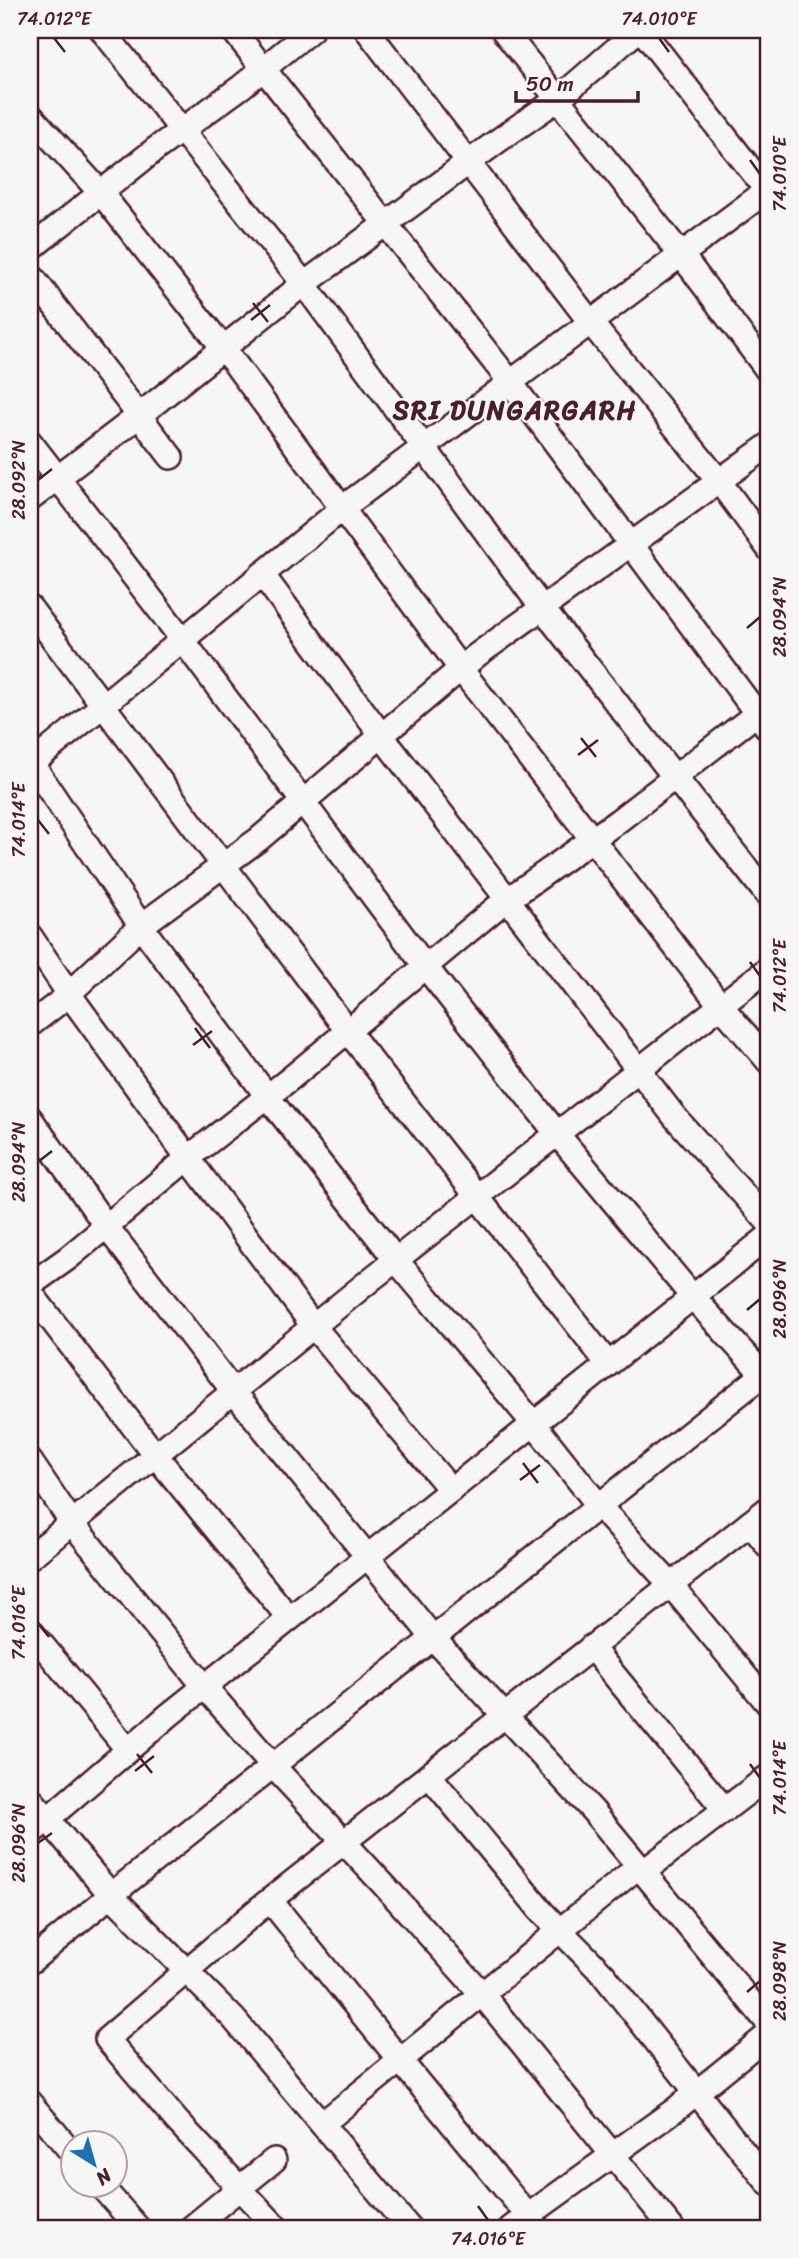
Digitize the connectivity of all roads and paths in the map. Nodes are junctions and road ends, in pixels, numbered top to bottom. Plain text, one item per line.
1 (102, 30) edge
2 (233, 30) edge
3 (311, 30) edge
4 (368, 30) edge
5 (503, 30) edge
6 (640, 30) edge
7 (262, 69) junction
8 (558, 99) junction
9 (30, 114) edge
10 (183, 129) junction
11 (469, 162) junction
12 (769, 191) edge
13 (101, 193) junction
14 (386, 223) junction
15 (30, 249) edge
16 (681, 255) junction
17 (30, 274) edge
18 (304, 284) junction
19 (591, 323) junction
20 (224, 349) junction
21 (769, 372) edge
22 (511, 383) junction
23 (141, 415) junction
24 (30, 442) edge
25 (769, 445) edge
26 (423, 448) junction
27 (171, 457) dead end
28 (57, 478) junction
29 (719, 481) junction
30 (30, 499) edge
31 (343, 509) junction
32 (630, 544) junction
33 (769, 549) edge
34 (262, 574) junction
35 (30, 608) edge
36 (542, 608) junction
37 (182, 639) junction
38 (460, 668) junction
39 (102, 705) junction
40 (765, 716) edge
41 (381, 735) junction
42 (30, 763) edge
43 (675, 777) junction
44 (302, 802) junction
45 (593, 839) junction
46 (224, 864) junction
47 (769, 897) edge
48 (507, 901) junction
49 (141, 926) junction
50 (30, 936) edge
51 (425, 966) junction
52 (769, 968) edge
53 (69, 994) junction
54 (721, 1006) junction
55 (30, 1025) edge
56 (347, 1030) junction
57 (769, 1062) edge
58 (640, 1070) junction
59 (267, 1096) junction
60 (30, 1118) edge
61 (558, 1135) junction
62 (188, 1158) junction
63 (477, 1197) junction
64 (769, 1223) edge
65 (107, 1226) junction
66 (769, 1236) edge
67 (396, 1260) junction
68 (30, 1285) edge
69 (30, 1292) edge
70 (692, 1296) junction
71 (314, 1327) junction
72 (608, 1364) junction
73 (767, 1376) edge
74 (234, 1392) junction
75 (534, 1424) junction
76 (156, 1456) junction
77 (30, 1461) edge
78 (451, 1490) junction
79 (599, 1506) junction
80 (769, 1508) edge
81 (72, 1523) junction
82 (750, 1523) junction
83 (769, 1547) edge
84 (367, 1556) junction
85 (30, 1557) edge
86 (670, 1584) junction
87 (289, 1618) junction
88 (30, 1630) edge
89 (434, 1639) junction
90 (591, 1647) junction
91 (204, 1686) junction
92 (769, 1705) edge
93 (504, 1715) junction
94 (128, 1750) junction
95 (273, 1766) junction
96 (429, 1775) junction
97 (769, 1776) edge
98 (30, 1797) edge
99 (725, 1810) junction
100 (47, 1819) junction
101 (30, 1835) edge
102 (343, 1842) junction
103 (641, 1869) junction
104 (111, 1895) junction
105 (270, 1900) junction
106 (560, 1930) junction
107 (30, 1962) edge
108 (186, 1971) junction
109 (481, 1993) junction
110 (769, 2024) edge
111 (769, 2034) edge
112 (401, 2059) junction
113 (696, 2092) junction
114 (30, 2104) edge
115 (322, 2124) junction
116 (60, 2139) edge
117 (612, 2154) junction
118 (274, 2160) dead end
119 (769, 2184) edge
120 (240, 2188) junction
121 (111, 2198) edge
122 (526, 2224) edge
123 (138, 2228) edge
124 (191, 2228) edge
125 (277, 2228) edge
126 (409, 2228) edge
127 (672, 2228) edge

1 - 10 street
2 - 7 street
3 - 7 street
4 - 11 street
5 - 8 street
6 - 8 street
6 - 12 street
7 - 10 street
7 - 14 street
8 - 11 street
8 - 16 street
9 - 13 street
10 - 13 street
10 - 18 street
11 - 14 street
11 - 19 street
12 - 16 street
13 - 15 street
13 - 20 street
14 - 18 street
14 - 22 street
16 - 19 street
16 - 21 street
17 - 23 street
18 - 20 street
18 - 26 street
19 - 22 street
19 - 29 street
20 - 23 street
20 - 31 street
22 - 26 street
22 - 32 street
23 - 27 street
23 - 28 street
24 - 28 street
25 - 29 street
26 - 31 street
26 - 36 street
28 - 30 street
28 - 37 street
29 - 32 street
29 - 33 street
31 - 34 street
31 - 38 street
32 - 36 street
32 - 40 street
34 - 37 street
34 - 41 street
35 - 39 street
36 - 38 street
36 - 43 street
37 - 39 street
37 - 44 street
38 - 41 street
38 - 45 street
39 - 42 street
39 - 46 street
40 - 43 street
41 - 44 street
41 - 48 street
42 - 49 street
43 - 45 street
43 - 47 street
44 - 46 street
44 - 51 street
45 - 48 street
45 - 54 street
46 - 49 street
46 - 56 street
48 - 51 street
48 - 58 street
49 - 53 street
49 - 59 street
50 - 53 street
51 - 56 street
51 - 61 street
52 - 54 street
53 - 55 street
53 - 62 street
54 - 57 street
54 - 58 street
56 - 59 street
56 - 63 street
58 - 61 street
58 - 64 street
59 - 62 street
59 - 67 street
60 - 65 street
61 - 63 street
61 - 70 street
62 - 65 street
62 - 71 street
63 - 67 street
63 - 72 street
65 - 68 street
65 - 74 street
66 - 70 street
67 - 71 street
67 - 75 street
69 - 76 street
70 - 72 street
70 - 73 street
71 - 74 street
71 - 78 street
72 - 75 street
73 - 79 street
74 - 76 street
74 - 84 street
75 - 78 street
75 - 79 street
76 - 81 street
76 - 87 street
77 - 81 street
78 - 84 street
79 - 86 street
79 - 89 street
80 - 82 street
81 - 85 street
81 - 91 street
82 - 83 street
82 - 86 street
84 - 87 street
84 - 89 street
86 - 90 street
86 - 92 street
87 - 91 street
88 - 94 street
89 - 93 street
89 - 95 street
90 - 93 street
90 - 99 street
91 - 94 street
91 - 95 street
93 - 96 street
93 - 103 street
94 - 100 street
95 - 102 street
95 - 104 street
96 - 102 street
96 - 106 street
97 - 99 street
98 - 100 street
99 - 103 street
100 - 101 street
100 - 104 street
102 - 105 street
102 - 109 street
103 - 106 street
103 - 110 street
104 - 107 street
104 - 108 street
105 - 108 street
105 - 112 street
106 - 109 street
106 - 113 street
108 - 115 street
108 - 120 street
109 - 112 street
109 - 117 street
111 - 113 street
112 - 115 street
112 - 122 street
113 - 117 street
113 - 119 street
114 - 116 street
115 - 126 street
117 - 122 street
117 - 127 street
118 - 120 street
120 - 124 street
120 - 125 street
121 - 123 street

